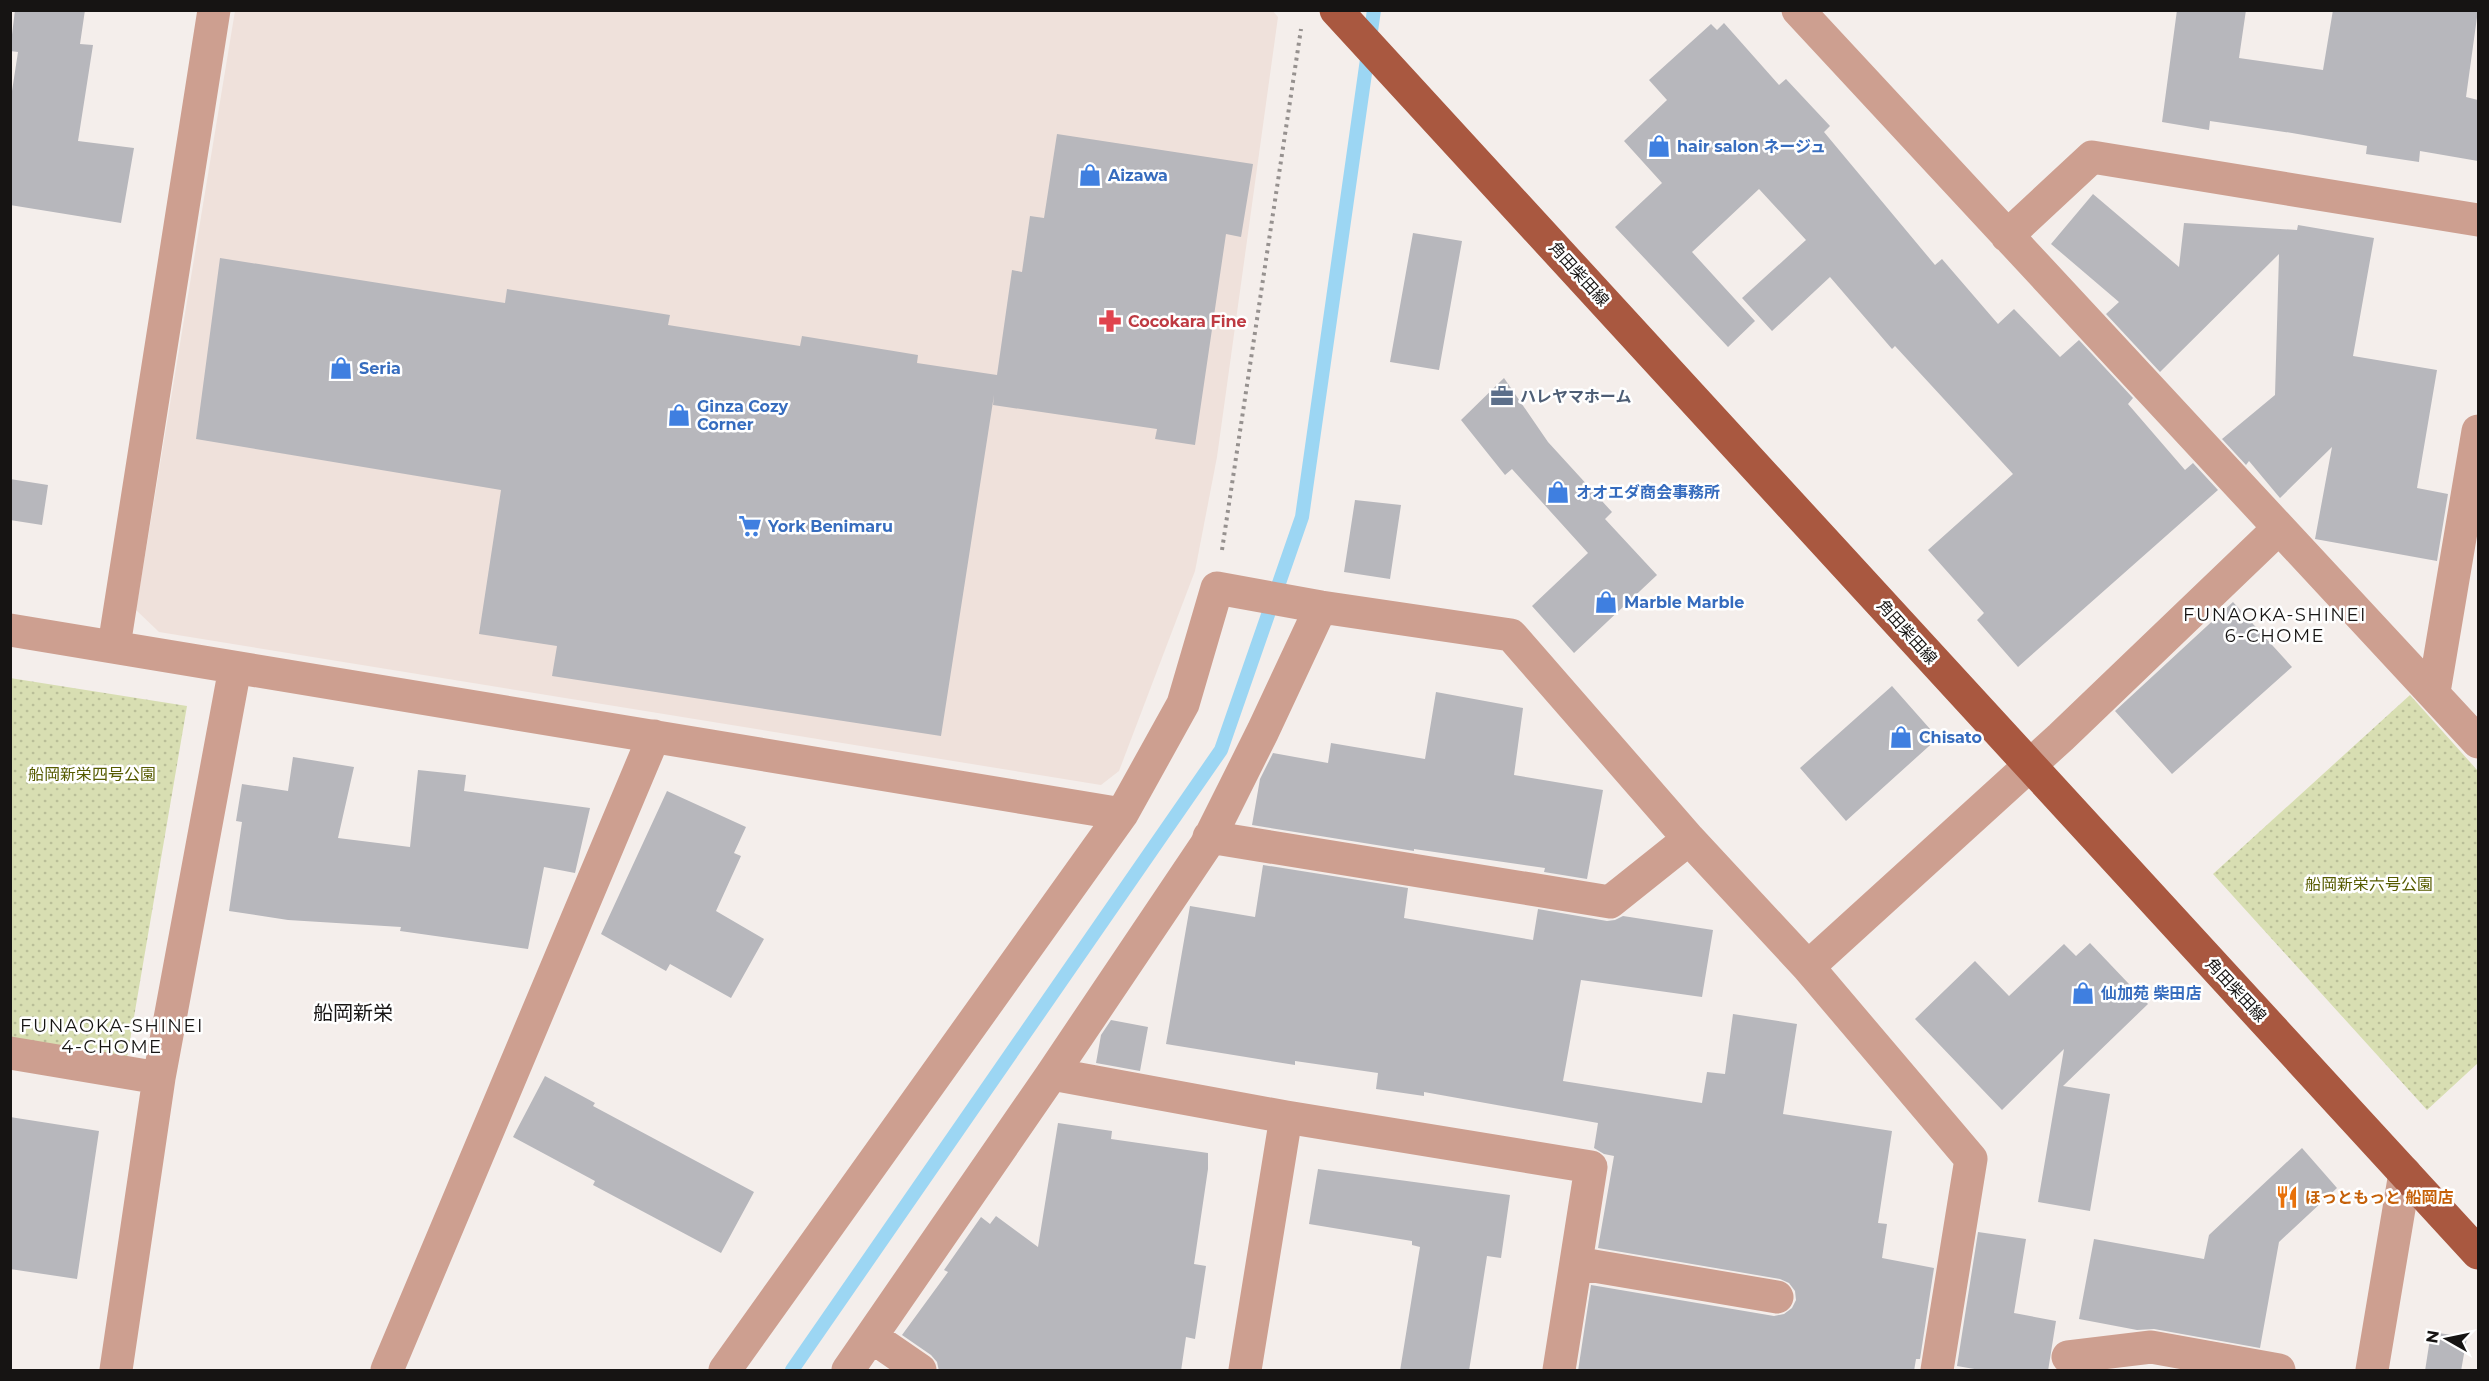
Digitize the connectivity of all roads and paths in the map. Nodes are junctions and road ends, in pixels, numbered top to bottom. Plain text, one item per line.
1 (214, 10) edge
2 (1336, 10) edge
3 (1798, 10) edge
4 (1302, 22) dead end
5 (2478, 220) edge
6 (2007, 236) junction
7 (2478, 431) edge
8 (2474, 493) edge
9 (2278, 529) junction
10 (1226, 590) junction
11 (1312, 605) junction
12 (10, 630) edge
13 (114, 646) junction
14 (235, 668) junction
15 (2434, 692) junction
16 (654, 736) junction
17 (2478, 742) edge
18 (2029, 766) junction
19 (1122, 814) junction
20 (1209, 837) junction
21 (1689, 839) junction
22 (1808, 967) junction
23 (10, 1053) edge
24 (1052, 1074) junction
25 (159, 1078) junction
26 (1286, 1117) junction
27 (2405, 1173) junction
28 (2478, 1253) edge
29 (1576, 1263) junction
30 (1777, 1298) dead end
31 (872, 1337) junction
32 (2068, 1357) dead end
33 (116, 1371) edge
34 (387, 1371) edge
35 (725, 1371) edge
36 (848, 1371) edge
37 (920, 1371) edge
38 (1245, 1371) edge
39 (1559, 1371) edge
40 (1937, 1371) edge
41 (2279, 1371) edge
42 (2372, 1371) edge

1 - 13 street
2 - 18 main road, 角田柴田線
3 - 6 street
4 - 10 path
5 - 6 street
6 - 9 street
7 - 8 street
8 - 15 street
9 - 15 street
9 - 18 street
10 - 11 street
10 - 19 street
11 - 20 street
11 - 21 street
12 - 13 street
13 - 14 street
14 - 16 street
14 - 25 street
15 - 17 street
16 - 19 street
16 - 34 street
18 - 22 street
18 - 27 main road, 角田柴田線
19 - 35 street
20 - 21 street
20 - 24 street
21 - 22 street
22 - 40 street
23 - 25 street
24 - 26 street
24 - 31 street
25 - 33 street
26 - 29 street
26 - 38 street
27 - 28 main road, 角田柴田線
27 - 42 street
29 - 30 street
29 - 39 street
31 - 36 street
31 - 37 street
32 - 41 street

